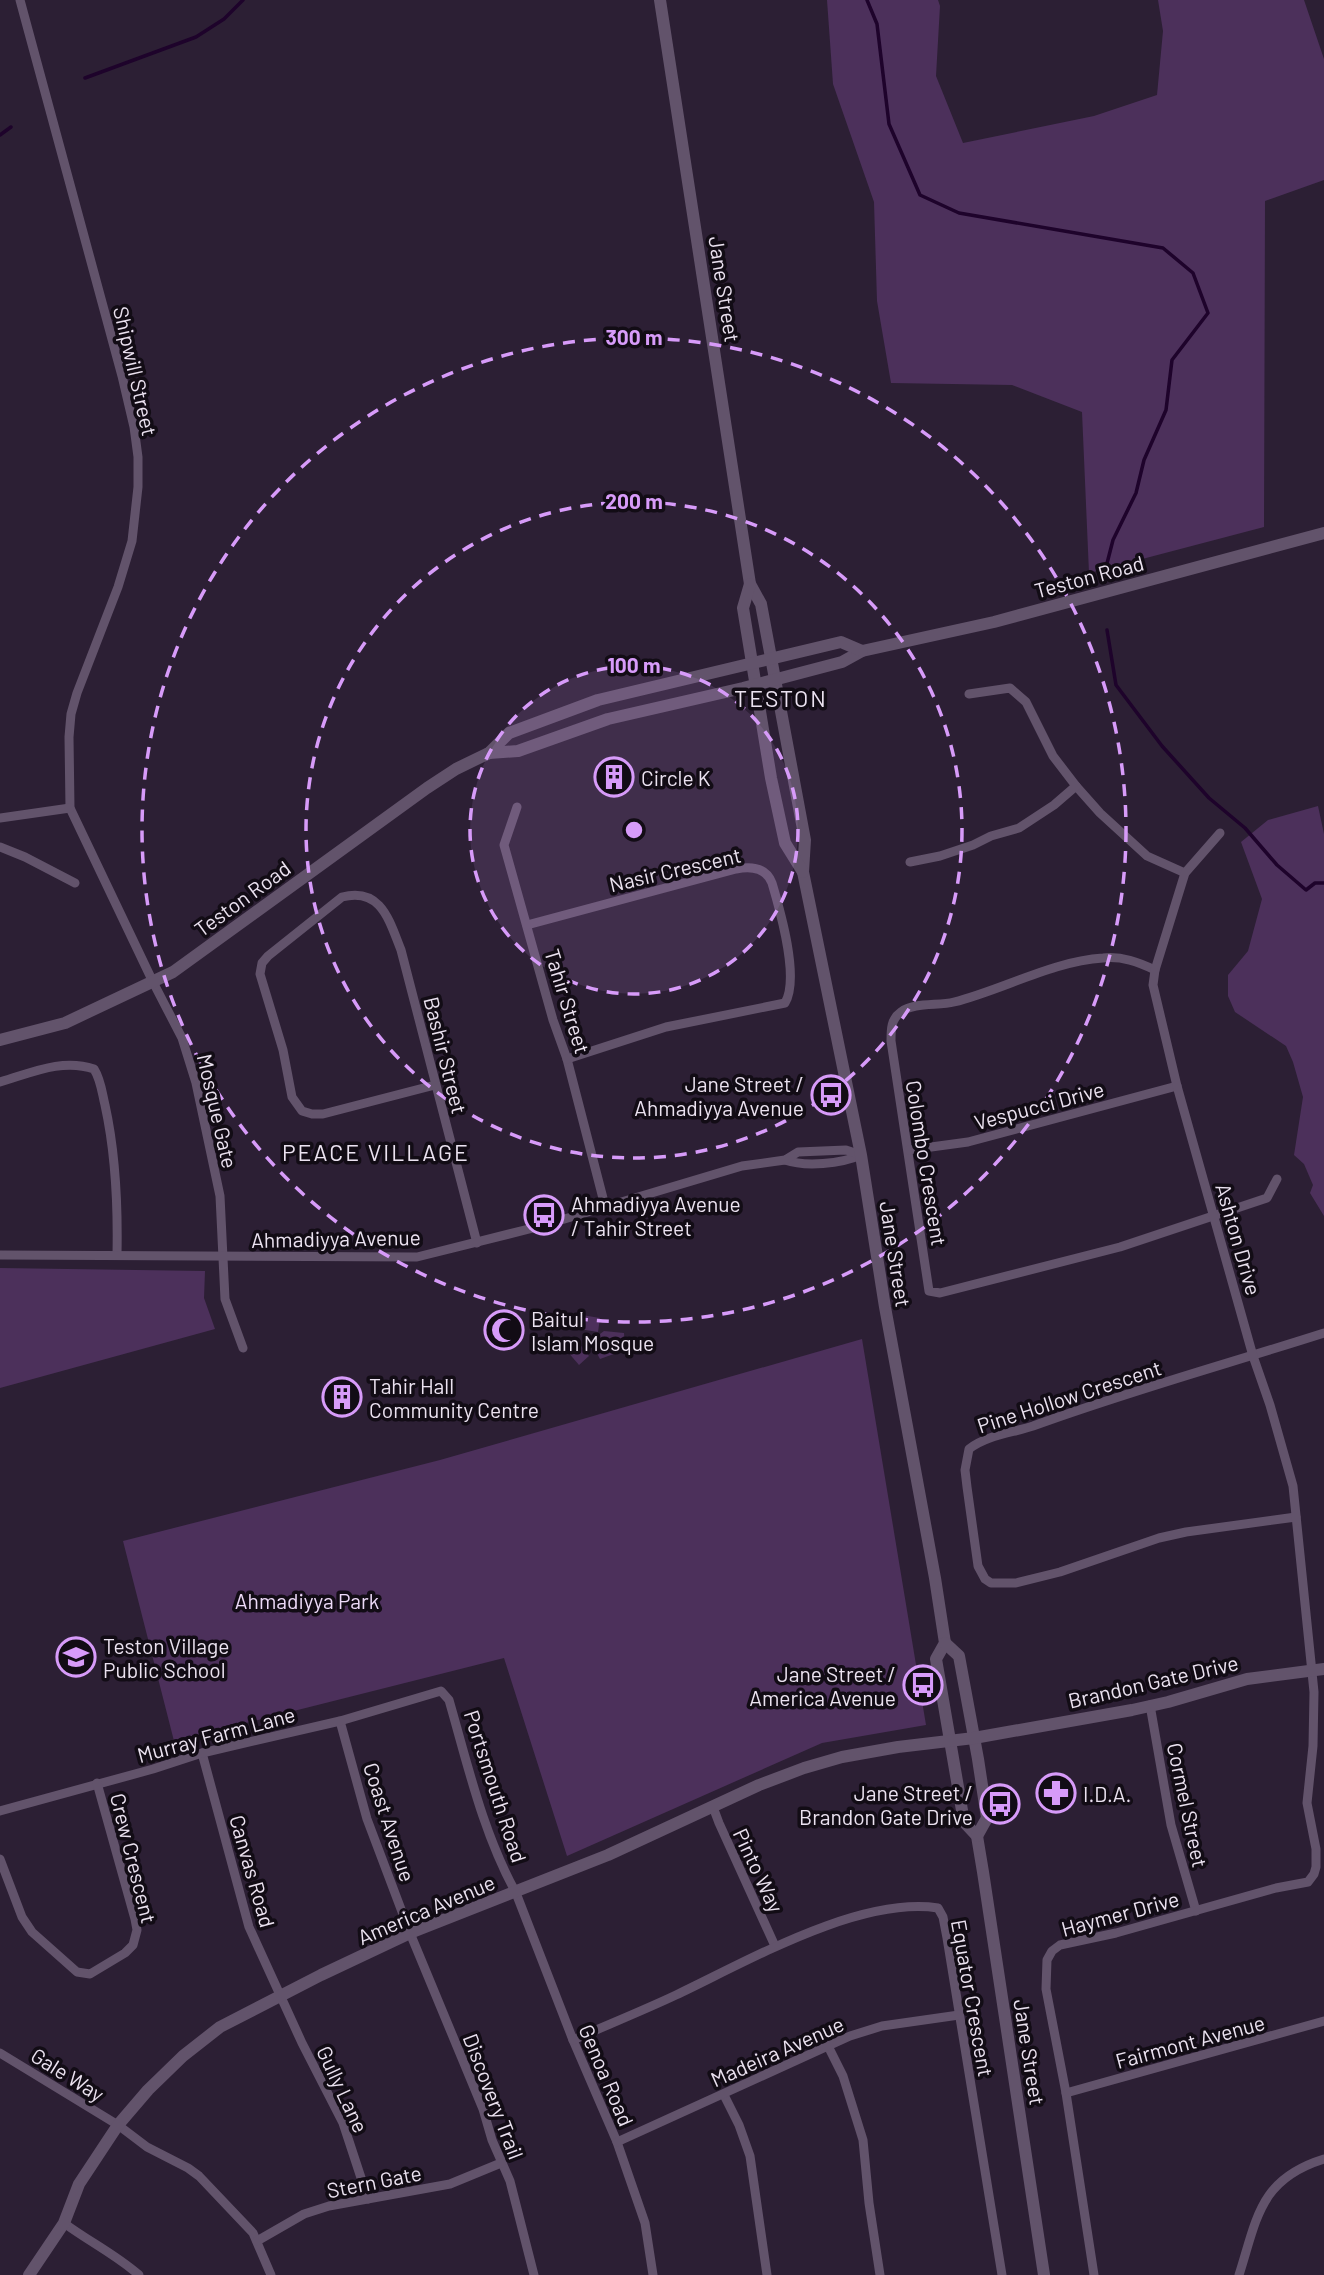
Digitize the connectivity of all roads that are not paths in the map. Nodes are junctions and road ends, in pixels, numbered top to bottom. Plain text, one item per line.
1 (20, 0) edge
2 (660, 0) edge
3 (1324, 533) edge
4 (750, 584) junction
5 (862, 651) junction
6 (771, 659) junction
7 (752, 663) junction
8 (775, 680) junction
9 (756, 685) junction
10 (969, 694) dead end
11 (489, 753) junction
12 (1076, 786) junction
13 (517, 807) dead end
14 (70, 808) junction
15 (0, 818) edge
16 (1220, 833) dead end
17 (0, 847) edge
18 (910, 862) dead end
19 (803, 872) junction
20 (1185, 873) junction
21 (75, 884) dead end
22 (527, 925) junction
23 (1155, 970) junction
24 (153, 982) junction
25 (0, 1040) edge
26 (567, 1059) junction
27 (0, 1082) edge
28 (435, 1085) junction
29 (1177, 1086) junction
30 (909, 1150) junction
31 (861, 1155) junction
32 (1278, 1179) dead end
33 (605, 1206) junction
34 (1214, 1215) junction
35 (477, 1243) junction
36 (0, 1255) edge
37 (117, 1255) junction
38 (222, 1256) junction
39 (1324, 1333) edge
40 (243, 1348) dead end
41 (1253, 1356) junction
42 (1296, 1517) junction
43 (945, 1643) junction
44 (1318, 1670) edge
45 (441, 1691) joint
46 (1150, 1705) junction
47 (340, 1721) junction
48 (974, 1738) junction
49 (951, 1741) junction
50 (202, 1753) junction
51 (97, 1783) junction
52 (713, 1807) junction
53 (0, 1811) edge
54 (977, 1836) junction
55 (0, 1859) edge
56 (516, 1893) junction
57 (1195, 1911) junction
58 (410, 1933) junction
59 (775, 1946) junction
60 (281, 1995) junction
61 (959, 2015) junction
62 (1324, 2021) edge
63 (573, 2040) junction
64 (829, 2048) junction
65 (0, 2053) edge
66 (1066, 2093) junction
67 (724, 2095) junction
68 (118, 2125) junction
69 (617, 2142) junction
70 (1324, 2159) edge
71 (501, 2163) junction
72 (368, 2199) junction
73 (64, 2223) junction
74 (257, 2241) junction
75 (29, 2275) edge
76 (139, 2275) edge
77 (271, 2275) edge
78 (534, 2275) edge
79 (653, 2275) edge
80 (767, 2275) edge
81 (880, 2275) edge
82 (1002, 2275) edge
83 (1044, 2275) edge
84 (1094, 2275) edge
85 (1239, 2275) edge

1 - 14 street, Shipwill Street
2 - 4 main road, Jane Street
3 - 5 main road, Teston Road
4 - 6 main road, Jane Street
4 - 7 main road, Jane Street
5 - 6 main road, Teston Road
5 - 8 main road, Teston Road
6 - 7 main road, Teston Road
6 - 8 main road, Jane Street
7 - 9 main road, Jane Street
7 - 11 main road, Teston Road
8 - 9 main road, Teston Road
8 - 19 main road, Jane Street
9 - 11 main road, Teston Road
9 - 19 main road, Jane Street
10 - 12 street
11 - 24 main road, Teston Road
12 - 18 street
12 - 20 street
13 - 22 street, Tahir Street
14 - 15 street
14 - 24 street, Shipwill Street
16 - 20 street, Ashton Drive
17 - 21 street
19 - 31 main road, Jane Street
20 - 23 street, Ashton Drive
22 - 26 street, Tahir Street
22 - 26 street, Nasir Crescent
23 - 29 street, Ashton Drive
23 - 30 street, Colombo Crescent
24 - 25 main road, Teston Road
24 - 38 street, Mosque Gate
26 - 33 street, Tahir Street
27 - 37 street
28 - 28 street, Bashir Street
28 - 35 street, Bashir Street
29 - 30 street, Vespucci Drive
29 - 34 street, Ashton Drive
30 - 34 street, Colombo Crescent
31 - 33 street, Ahmadiyya Avenue
31 - 43 main road, Jane Street
32 - 34 street
33 - 35 street, Ahmadiyya Avenue
34 - 41 street, Ashton Drive
35 - 38 street, Ahmadiyya Avenue
36 - 37 street, Ahmadiyya Avenue
37 - 38 street, Ahmadiyya Avenue
38 - 40 street, Mosque Gate
39 - 41 street
41 - 42 street, Ashton Drive
41 - 42 street, Pine Hollow Crescent
42 - 44 street, Ashton Drive
43 - 48 main road, Jane Street
43 - 49 main road, Jane Street
44 - 46 main road, Brandon Gate Drive
44 - 57 street, Haymer Drive
45 - 47 street, Murray Farm Lane
45 - 56 street, Portsmouth Road
46 - 48 main road, Brandon Gate Drive
46 - 57 street, Cormel Street
47 - 50 street, Murray Farm Lane
47 - 58 street, Coast Avenue
48 - 49 main road, Brandon Gate Drive
48 - 54 main road, Jane Street
49 - 52 main road, America Avenue
49 - 54 main road, Jane Street
50 - 51 street, Murray Farm Lane
50 - 60 street, Canvas Road
51 - 53 street, Murray Farm Lane
51 - 55 street, Crew Crescent
52 - 56 main road, America Avenue
52 - 59 street, Pinto Way
54 - 83 main road, Jane Street
56 - 58 main road, America Avenue
56 - 63 street, Genoa Road
57 - 66 street, Haymer Drive
58 - 60 main road, America Avenue
58 - 71 street, Discovery Trail
59 - 61 street, Equator Crescent
59 - 63 street, Equator Crescent
60 - 68 main road, America Avenue
60 - 72 street, Gully Lane
61 - 64 street, Madeira Avenue
61 - 82 street, Equator Crescent
62 - 66 street, Fairmont Avenue
63 - 69 street, Genoa Road
64 - 67 street, Madeira Avenue
64 - 81 street
65 - 68 street, Gale Way
66 - 84 street, Haymer Drive
67 - 69 street, Madeira Avenue
67 - 80 street
68 - 73 main road, America Avenue
68 - 74 street, Gale Way
69 - 79 street, Genoa Road
70 - 85 street
71 - 72 street, Stern Gate
71 - 78 street, Discovery Trail
72 - 74 street, Stern Gate
73 - 75 main road, America Avenue
73 - 76 street
74 - 77 street, Gale Way

